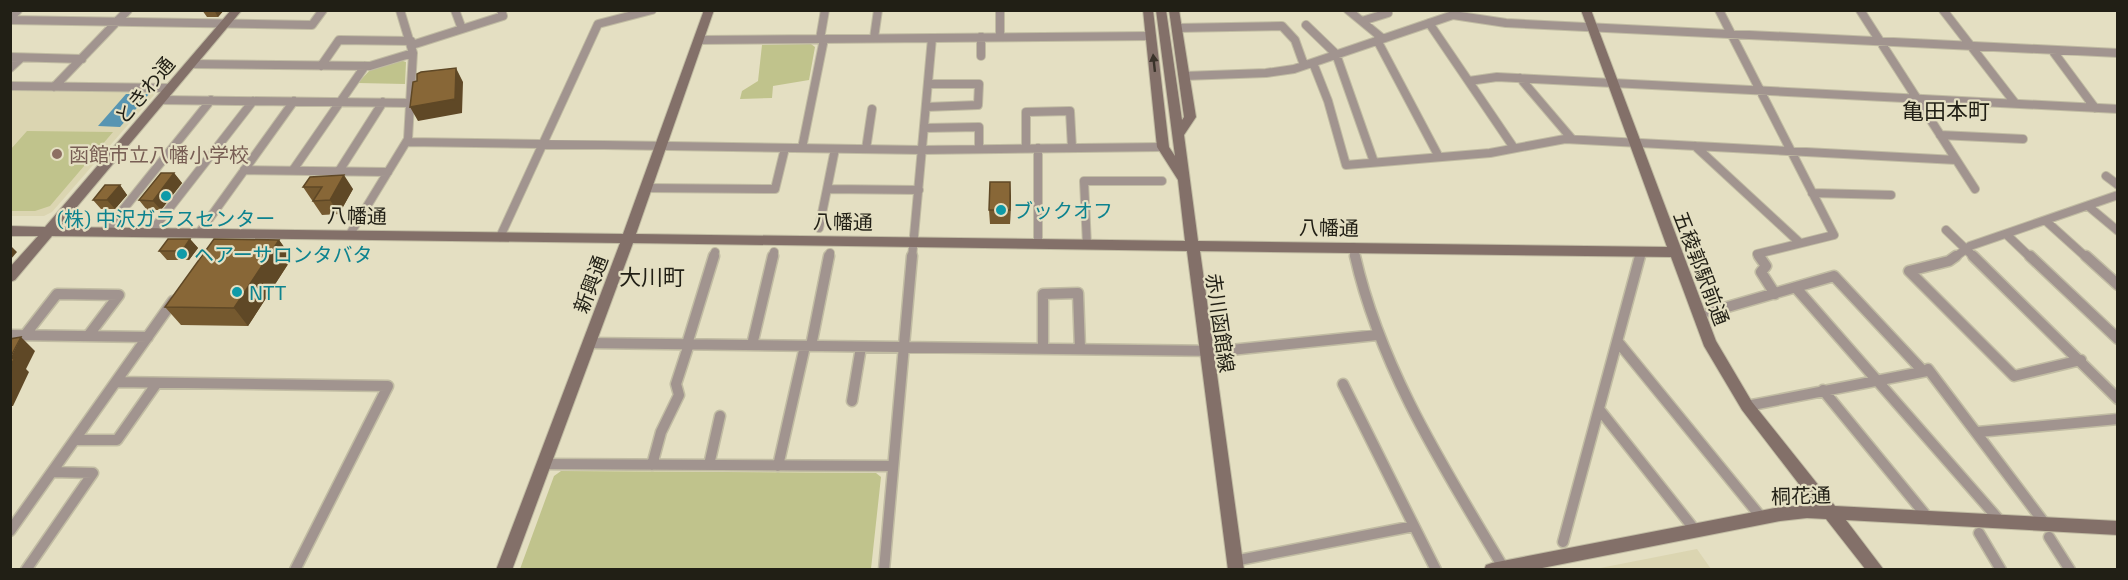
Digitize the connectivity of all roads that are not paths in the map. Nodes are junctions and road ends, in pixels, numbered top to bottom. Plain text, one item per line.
1 (18, 10) edge
2 (128, 10) edge
3 (237, 10) edge
4 (323, 10) edge
5 (400, 10) edge
6 (455, 10) edge
7 (501, 10) edge
8 (652, 10) edge
9 (709, 10) edge
10 (825, 10) edge
11 (878, 10) edge
12 (1000, 10) edge
13 (1148, 10) edge
14 (1161, 10) edge
15 (1174, 10) edge
16 (1348, 10) edge
17 (1385, 10) edge
18 (1586, 10) edge
19 (1719, 10) edge
20 (1860, 10) edge
21 (1943, 10) edge
22 (1457, 13) edge
23 (10, 19) edge
24 (1362, 21) junction
25 (117, 22) junction
26 (226, 23) junction
27 (1429, 23) junction
28 (1306, 25) dead end
29 (1592, 27) junction
30 (1176, 28) junction
31 (462, 29) junction
32 (1732, 34) junction
33 (1151, 36) junction
34 (981, 37) junction
35 (1000, 37) junction
36 (874, 38) junction
37 (932, 38) junction
38 (822, 39) junction
39 (1379, 39) junction
40 (699, 40) junction
41 (1880, 41) junction
42 (1970, 45) junction
43 (412, 46) junction
44 (2052, 50) junction
45 (2118, 53) edge
46 (1336, 54) junction
47 (981, 56) dead end
48 (10, 57) edge
49 (21, 58) junction
50 (82, 59) junction
51 (1313, 63) junction
52 (192, 64) junction
53 (1304, 65) junction
54 (321, 66) junction
55 (364, 66) junction
56 (10, 68) edge
57 (1184, 76) junction
58 (1520, 78) junction
59 (1468, 81) junction
60 (1612, 82) junction
61 (928, 84) junction
62 (10, 86) edge
63 (54, 87) junction
64 (171, 88) junction
65 (1760, 90) junction
66 (1916, 98) junction
67 (162, 100) junction
68 (211, 100) junction
69 (253, 100) junction
70 (294, 101) junction
71 (341, 101) junction
72 (383, 102) junction
73 (410, 102) junction
74 (2015, 103) junction
75 (926, 107) junction
76 (2095, 108) junction
77 (872, 109) dead end
78 (2118, 109) edge
79 (924, 128) junction
80 (1178, 134) junction
81 (1940, 135) junction
82 (1572, 139) junction
83 (2023, 139) dead end
84 (407, 142) junction
85 (1634, 142) junction
86 (543, 145) junction
87 (1695, 146) junction
88 (661, 147) junction
89 (1164, 147) junction
90 (785, 148) junction
91 (802, 148) junction
92 (1026, 148) junction
93 (1038, 148) junction
94 (1072, 148) junction
95 (1514, 148) junction
96 (835, 149) junction
97 (866, 149) junction
98 (979, 149) junction
99 (922, 150) junction
100 (1791, 151) junction
101 (1439, 157) junction
102 (1956, 160) junction
103 (1374, 162) junction
104 (244, 170) junction
105 (293, 170) junction
106 (339, 171) junction
107 (388, 172) junction
108 (2106, 176) dead end
109 (1162, 181) dead end
110 (1184, 183) junction
111 (2118, 185) edge
112 (646, 188) junction
113 (827, 189) junction
114 (1975, 189) dead end
115 (918, 190) junction
116 (1812, 193) junction
117 (1891, 195) dead end
118 (2118, 195) edge
119 (2088, 206) junction
120 (2046, 221) junction
121 (819, 228) dead end
122 (1946, 230) dead end
123 (10, 231) edge
124 (48, 231) junction
125 (105, 231) junction
126 (2118, 231) edge
127 (151, 232) junction
128 (199, 233) junction
129 (350, 234) junction
130 (2007, 235) junction
131 (500, 237) junction
132 (628, 238) junction
133 (914, 242) junction
134 (1800, 243) junction
135 (1038, 244) junction
136 (1087, 245) junction
137 (1191, 245) junction
138 (1353, 247) junction
139 (1966, 248) junction
140 (715, 252) dead end
141 (774, 252) dead end
142 (1640, 252) junction
143 (1674, 252) junction
144 (830, 254) dead end
145 (10, 277) edge
146 (2118, 285) edge
147 (183, 288) edge
148 (1796, 288) junction
149 (1775, 294) junction
150 (1710, 312) dead end
151 (10, 335) edge
152 (25, 335) junction
153 (1377, 335) junction
154 (88, 336) junction
155 (148, 337) junction
156 (2118, 339) edge
157 (1618, 342) junction
158 (589, 343) junction
159 (688, 344) junction
160 (752, 345) junction
161 (808, 346) junction
162 (861, 346) junction
163 (904, 347) junction
164 (1043, 348) junction
165 (1080, 349) junction
166 (1204, 350) junction
167 (2081, 360) junction
168 (1927, 370) junction
169 (1879, 380) junction
170 (116, 382) junction
171 (157, 382) junction
172 (1343, 384) dead end
173 (1823, 390) junction
174 (2116, 394) edge
175 (852, 401) dead end
176 (1747, 406) junction
177 (1599, 409) junction
178 (720, 416) dead end
179 (2118, 419) edge
180 (1978, 432) junction
181 (75, 440) junction
182 (543, 464) junction
183 (652, 465) junction
184 (709, 465) junction
185 (778, 466) junction
186 (892, 466) junction
187 (52, 472) junction
188 (1831, 514) junction
189 (1761, 517) junction
190 (1929, 519) junction
191 (2001, 522) junction
192 (1414, 526) junction
193 (2118, 528) edge
194 (1695, 530) junction
195 (10, 531) edge
196 (2047, 531) junction
197 (1979, 533) dead end
198 (1563, 542) dead end
199 (1235, 565) edge
200 (1497, 568) edge
201 (26, 570) edge
202 (295, 570) edge
203 (504, 570) edge
204 (884, 570) edge
205 (1436, 570) edge
206 (1876, 570) edge
207 (2001, 570) edge
208 (2070, 570) edge

1 - 23 street
2 - 25 street
3 - 26 street, ときわ通
4 - 26 street
5 - 43 street
6 - 31 street
7 - 31 street
8 - 86 street
9 - 40 street, 新興通
10 - 38 street
11 - 36 street
12 - 35 street
13 - 33 street
14 - 80 street, 赤川函館線
15 - 30 street
16 - 24 street
17 - 24 street
18 - 29 street, 五稜郭駅前通
19 - 32 street
20 - 41 street
21 - 42 street
22 - 27 street
22 - 29 street
23 - 25 street
24 - 39 street
25 - 26 street
25 - 50 street
26 - 52 street, ときわ通
27 - 39 street
27 - 59 street
28 - 46 street
29 - 32 street
29 - 60 street, 五稜郭駅前通
30 - 53 street
30 - 57 street
31 - 43 street
32 - 41 street
32 - 65 street
33 - 35 street
89 -> 33 street
34 - 35 street
34 - 37 street
34 - 47 street
36 - 37 street
36 - 38 street
37 - 61 street
38 - 40 street
38 - 91 street
39 - 46 street
39 - 101 street
40 - 88 street, 新興通
41 - 42 street
41 - 66 street
42 - 44 street
42 - 74 street
43 - 54 street
43 - 55 street
43 - 73 street
44 - 45 street
44 - 76 street
46 - 51 street
46 - 103 street
48 - 49 street
49 - 50 street
49 - 56 street
50 - 63 street
51 - 53 street
51 - 103 street
52 - 54 street
52 - 64 street, ときわ通
53 - 57 street
54 - 55 street
55 - 71 street
57 - 80 street
58 - 59 street
58 - 60 street
58 - 82 street
59 - 95 street
60 - 65 street
60 - 85 street, 五稜郭駅前通
61 - 75 street
61 - 75 street
62 - 63 street
63 - 64 street
64 - 67 street, ときわ通
65 - 66 street
65 - 100 street
66 - 74 street
66 - 81 street
67 - 68 street
67 - 124 street, ときわ通
68 - 69 street
68 - 125 street
69 - 70 street
69 - 127 street
70 - 71 street
70 - 104 street
71 - 72 street
71 - 105 street
72 - 73 street
72 - 106 street
73 - 84 street
74 - 76 street
75 - 79 street
76 - 78 street
77 - 97 street
79 - 98 street
79 - 99 street
80 - 110 street, 赤川函館線
81 - 83 street
81 - 102 street
82 - 85 street
82 - 95 street
84 - 86 street
84 - 107 street
85 - 87 street
85 - 143 street, 五稜郭駅前通
86 - 88 street
86 - 131 street
87 - 100 street
87 - 134 street
88 - 90 street
88 - 112 street, 新興通
89 - 94 street
89 - 110 street
90 - 91 street
90 - 112 street
91 - 96 street
92 - 93 street
92 - 94 street
92 - 98 street
93 - 94 street
93 - 135 street
95 - 101 street
96 - 97 street
96 - 113 street
97 - 99 street
98 - 99 street
99 - 115 street
100 - 102 street
100 - 116 street
101 - 103 street
102 - 114 street
104 - 105 street
104 - 128 street
105 - 106 street
106 - 107 street
107 - 129 street
108 - 111 street
109 - 136 street
110 - 137 street, 赤川函館線
112 - 132 street, 新興通
113 - 115 street
113 - 121 street
115 - 133 street
116 - 117 street
116 - 134 street
118 - 119 street
119 - 120 street
119 - 126 street
120 - 130 street
120 - 146 street
122 - 139 street
123 - 124 street, 八幡通
124 - 125 street, 八幡通
124 - 145 street, ときわ通
125 - 127 street, 八幡通
127 - 128 street, 八幡通
128 - 129 street, 八幡通
129 - 131 street, 八幡通
130 - 139 street
130 - 156 street
131 - 132 street, 八幡通
132 - 133 street, 八幡通
132 - 158 street, 新興通
133 - 135 street, 八幡通
133 - 163 street
134 - 149 street
135 - 136 street, 八幡通
136 - 137 street, 八幡通
137 - 138 street, 八幡通
137 - 166 street, 赤川函館線
138 - 142 street, 八幡通
138 - 153 street
139 - 167 street
139 - 167 street
140 - 159 street
141 - 160 street
142 - 143 street, 八幡通
142 - 157 street
143 - 176 street, 五稜郭駅前通
144 - 161 street
147 - 155 street
148 - 149 street
148 - 168 street
148 - 169 street
149 - 150 street
151 - 152 street
152 - 154 street
152 - 154 street
153 - 166 street
153 - 200 street
154 - 155 street
155 - 170 street
157 - 177 street
157 - 189 street
158 - 159 street
158 - 182 street, 新興通
159 - 160 street
159 - 183 street
160 - 161 street
161 - 162 street
161 - 185 street
162 - 163 street
162 - 175 street
163 - 164 street
163 - 186 street
164 - 165 street
164 - 165 street
165 - 166 street
166 - 199 street, 赤川函館線
167 - 174 street
168 - 169 street
168 - 180 street
169 - 173 street
169 - 191 street
170 - 171 street
170 - 181 street
171 - 181 street
171 - 202 street
172 - 192 street
173 - 176 street
173 - 190 street
176 - 188 street, 五稜郭駅前通
177 - 194 street
177 - 198 street
178 - 184 street
179 - 180 street
180 - 196 street
181 - 187 street
182 - 183 street
182 - 203 street, 新興通
183 - 184 street
184 - 185 street
185 - 186 street
186 - 204 street
187 - 195 street
187 - 201 street
188 - 189 street, 桐花通
188 - 190 street, 桐花通
188 - 206 street, 五稜郭駅前通
189 - 194 street, 桐花通
190 - 191 street, 桐花通
191 - 196 street, 桐花通
192 - 199 street
192 - 205 street
193 - 196 street, 桐花通
194 - 200 street, 桐花通
196 - 208 street
197 - 207 street

